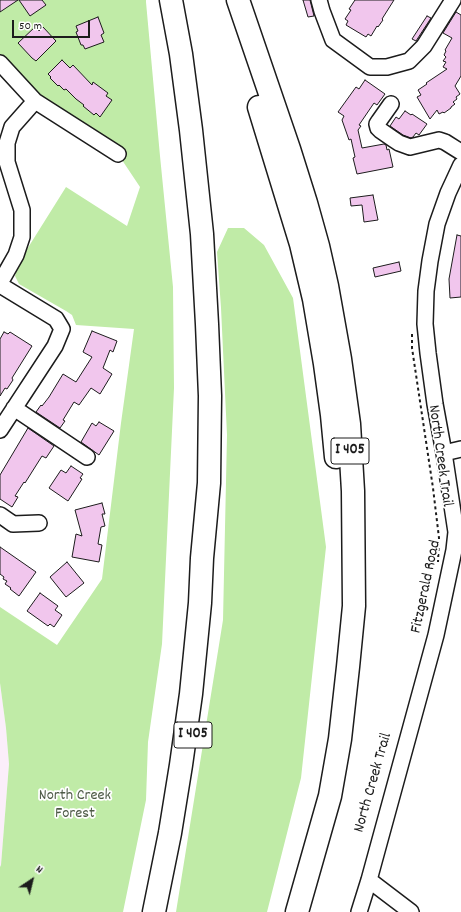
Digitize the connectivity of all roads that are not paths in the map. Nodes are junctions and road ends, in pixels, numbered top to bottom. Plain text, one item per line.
1 (171, 0) edge
2 (227, 0) edge
3 (238, 0) edge
4 (319, 0) edge
5 (453, 0) edge
6 (0, 63) edge
7 (35, 101) junction
8 (391, 104) dead end
9 (461, 152) edge
10 (118, 154) dead end
11 (461, 165) edge
12 (0, 284) edge
13 (14, 408) junction
14 (0, 430) edge
15 (461, 449) edge
16 (444, 453) junction
17 (87, 457) dead end
18 (0, 516) edge
19 (39, 523) dead end
20 (202, 558) junction
21 (455, 571) edge
22 (369, 880) junction
23 (291, 908) edge
24 (154, 912) edge
25 (162, 912) edge
26 (359, 912) edge
27 (411, 912) edge

1 - 20 highway, I 405
2 - 23 highway, I 405
3 - 23 highway, I 405
4 - 5 street
6 - 7 street
7 - 10 street
7 - 12 street
8 - 9 street
11 - 16 street, Fitzgerald Road
12 - 13 street
13 - 14 street
13 - 17 street
15 - 16 street
16 - 21 street, Fitzgerald Road
18 - 19 street
20 - 24 highway, I 405
20 - 25 highway, I 405
21 - 22 street, Fitzgerald Road
22 - 26 street, Fitzgerald Road
22 - 27 street

